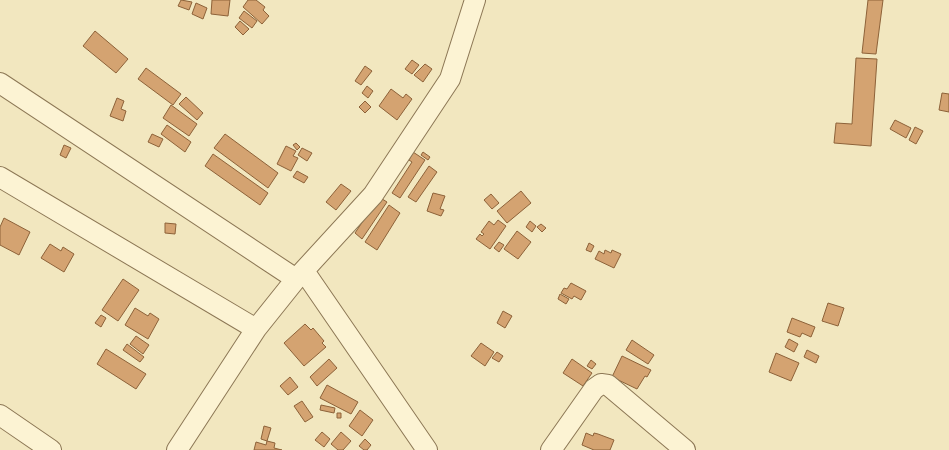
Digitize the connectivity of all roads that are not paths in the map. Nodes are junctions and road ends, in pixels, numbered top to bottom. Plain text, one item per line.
1 (475, 0) edge
2 (0, 83) edge
3 (0, 177) edge
4 (300, 275) junction
5 (256, 329) junction
6 (0, 415) edge
7 (51, 450) edge
8 (177, 450) edge
9 (427, 450) edge
10 (551, 450) edge
11 (685, 450) edge

1 - 4 street
2 - 4 street
3 - 5 street
4 - 5 street
4 - 9 street
5 - 8 street
6 - 7 street
10 - 11 street

